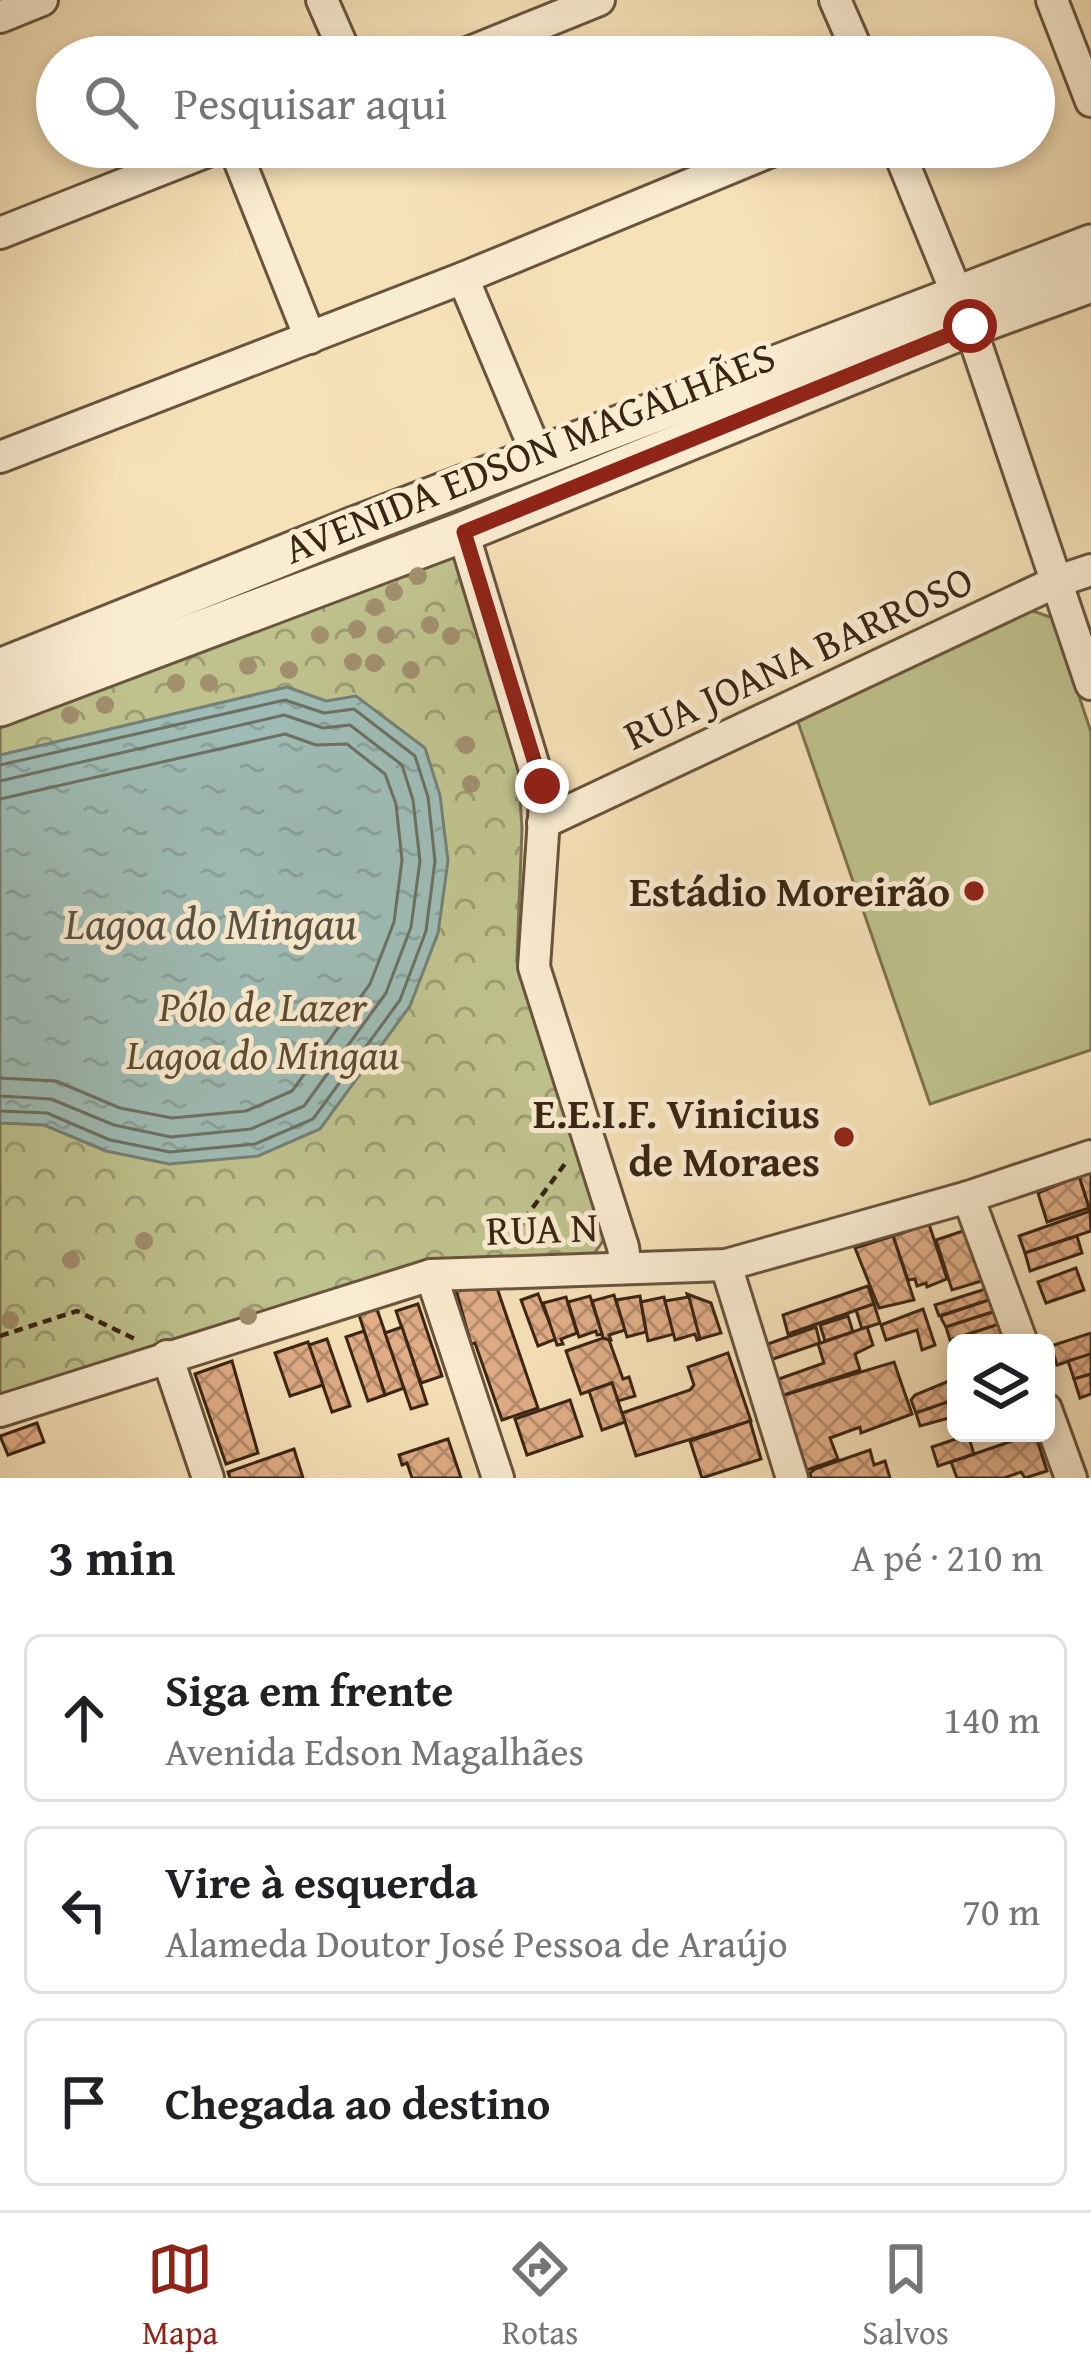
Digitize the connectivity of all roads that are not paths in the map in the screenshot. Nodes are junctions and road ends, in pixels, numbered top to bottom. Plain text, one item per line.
1 (42, 0) edge
2 (322, 0) edge
3 (599, 0) edge
4 (836, 0) edge
5 (1052, 0) edge
6 (0, 17) edge
7 (337, 36) edge
8 (510, 36) edge
9 (851, 36) edge
10 (1091, 101) edge
11 (165, 168) edge
12 (241, 168) edge
13 (730, 168) edge
14 (906, 168) edge
15 (0, 233) edge
16 (1091, 245) edge
17 (464, 278) junction
18 (1091, 282) edge
19 (964, 310) junction
20 (310, 338) junction
21 (0, 457) edge
22 (539, 459) junction
23 (352, 528) junction
24 (464, 532) junction
25 (1091, 570) edge
26 (362, 572) junction
27 (1058, 581) junction
28 (0, 669) edge
29 (1091, 684) edge
30 (0, 706) edge
31 (543, 823) junction
32 (1091, 1156) edge
33 (968, 1196) junction
34 (726, 1265) junction
35 (626, 1267) junction
36 (431, 1275) junction
37 (1019, 1334) edge
38 (155, 1350) junction
39 (0, 1411) edge
40 (1055, 1433) edge
41 (208, 1478) edge
42 (498, 1478) edge
43 (792, 1478) edge
44 (1071, 1478) edge

1 - 6 street
2 - 7 street
3 - 8 street
4 - 9 street
5 - 10 street
11 - 15 street
12 - 20 street
13 - 17 street
14 - 19 street
16 - 19 street, AVENIDA EDSON MAGALHÃES
17 - 20 street
17 - 22 street
18 - 19 street, AVENIDA EDSON MAGALHÃES
19 - 22 street, AVENIDA EDSON MAGALHÃES
19 - 24 street, AVENIDA EDSON MAGALHÃES
19 - 27 street
20 - 21 street
22 - 23 street, AVENIDA EDSON MAGALHÃES
23 - 26 street
23 - 28 street, AVENIDA EDSON MAGALHÃES
24 - 26 street, AVENIDA EDSON MAGALHÃES
24 - 31 street
25 - 27 street, RUA JOANA BARROSO
26 - 30 street, AVENIDA EDSON MAGALHÃES
27 - 29 street
27 - 31 street, RUA JOANA BARROSO
31 - 35 street
32 - 33 street, RUA N
33 - 34 street, RUA N
33 - 37 street
34 - 35 street, RUA N
34 - 43 street
35 - 36 street, RUA N
36 - 38 street, RUA N
36 - 42 street
38 - 39 street, RUA N
38 - 41 street
40 - 44 street

